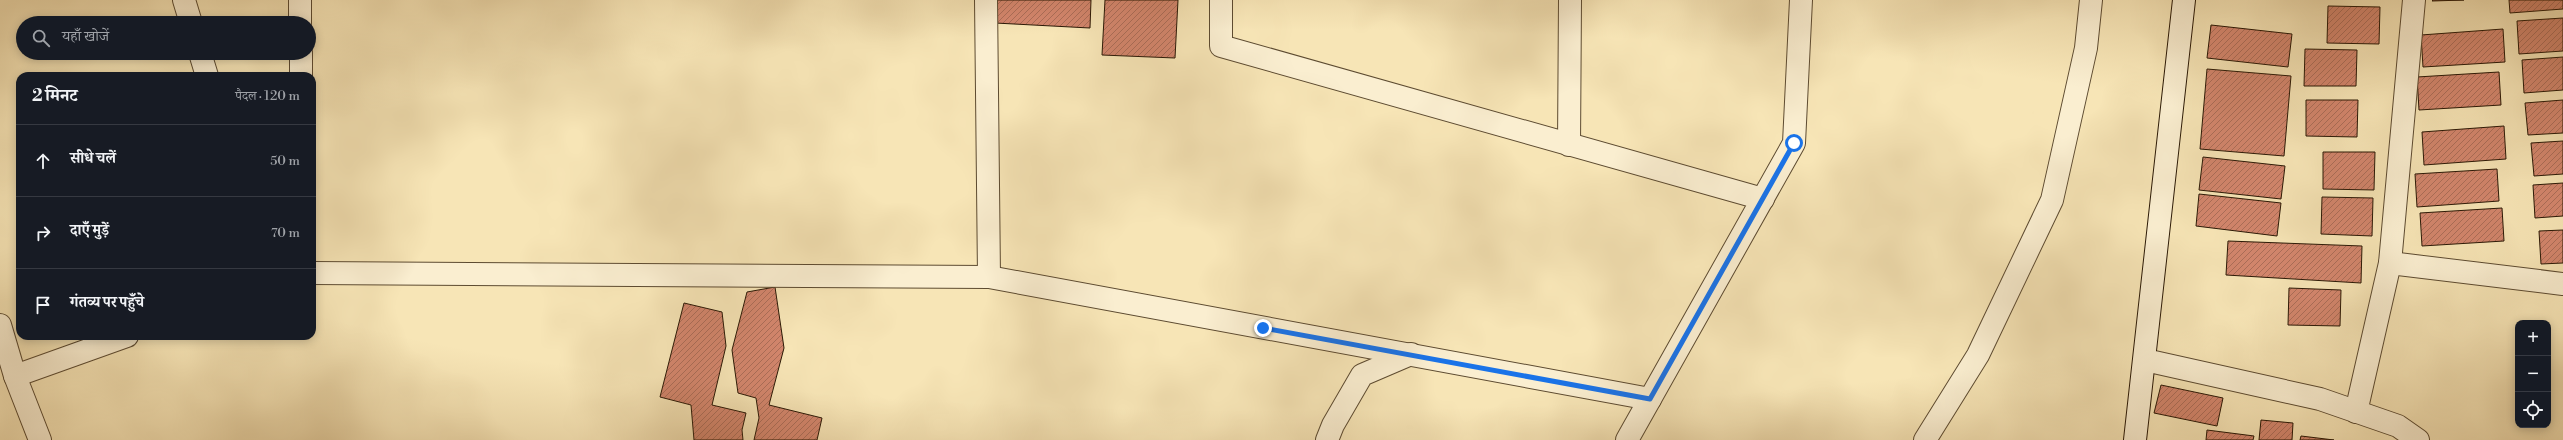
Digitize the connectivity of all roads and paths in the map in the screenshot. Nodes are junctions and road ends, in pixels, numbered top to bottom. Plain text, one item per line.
1 (184, 0) edge
2 (300, 0) edge
3 (986, 0) edge
4 (1221, 0) edge
5 (1570, 0) edge
6 (1801, 0) edge
7 (2091, 0) edge
8 (2184, 0) edge
9 (2414, 0) edge
10 (189, 16) edge
11 (300, 16) edge
12 (202, 60) edge
13 (301, 60) edge
14 (206, 72) edge
15 (301, 72) edge
16 (1570, 145) junction
17 (1763, 199) junction
18 (2390, 264) junction
19 (316, 273) edge
20 (989, 277) junction
21 (2563, 284) edge
22 (0, 325) edge
23 (116, 340) edge
24 (1411, 354) junction
25 (2145, 360) junction
26 (14, 376) junction
27 (1650, 399) junction
28 (2356, 412) junction
29 (40, 440) edge
30 (1327, 440) edge
31 (1627, 440) edge
32 (1925, 440) edge
33 (2135, 440) edge
34 (2418, 440) edge

1 - 10 street
2 - 11 street
3 - 20 street
4 - 16 street
5 - 16 street
6 - 17 street
7 - 32 street
8 - 25 street
9 - 18 street
12 - 14 street
13 - 15 street
16 - 17 street
17 - 27 street
18 - 21 street
18 - 28 street
19 - 20 street
20 - 24 street
22 - 26 street
23 - 26 street
24 - 27 street
24 - 30 street
25 - 28 street
25 - 33 street
26 - 29 street
27 - 31 street
28 - 34 street

